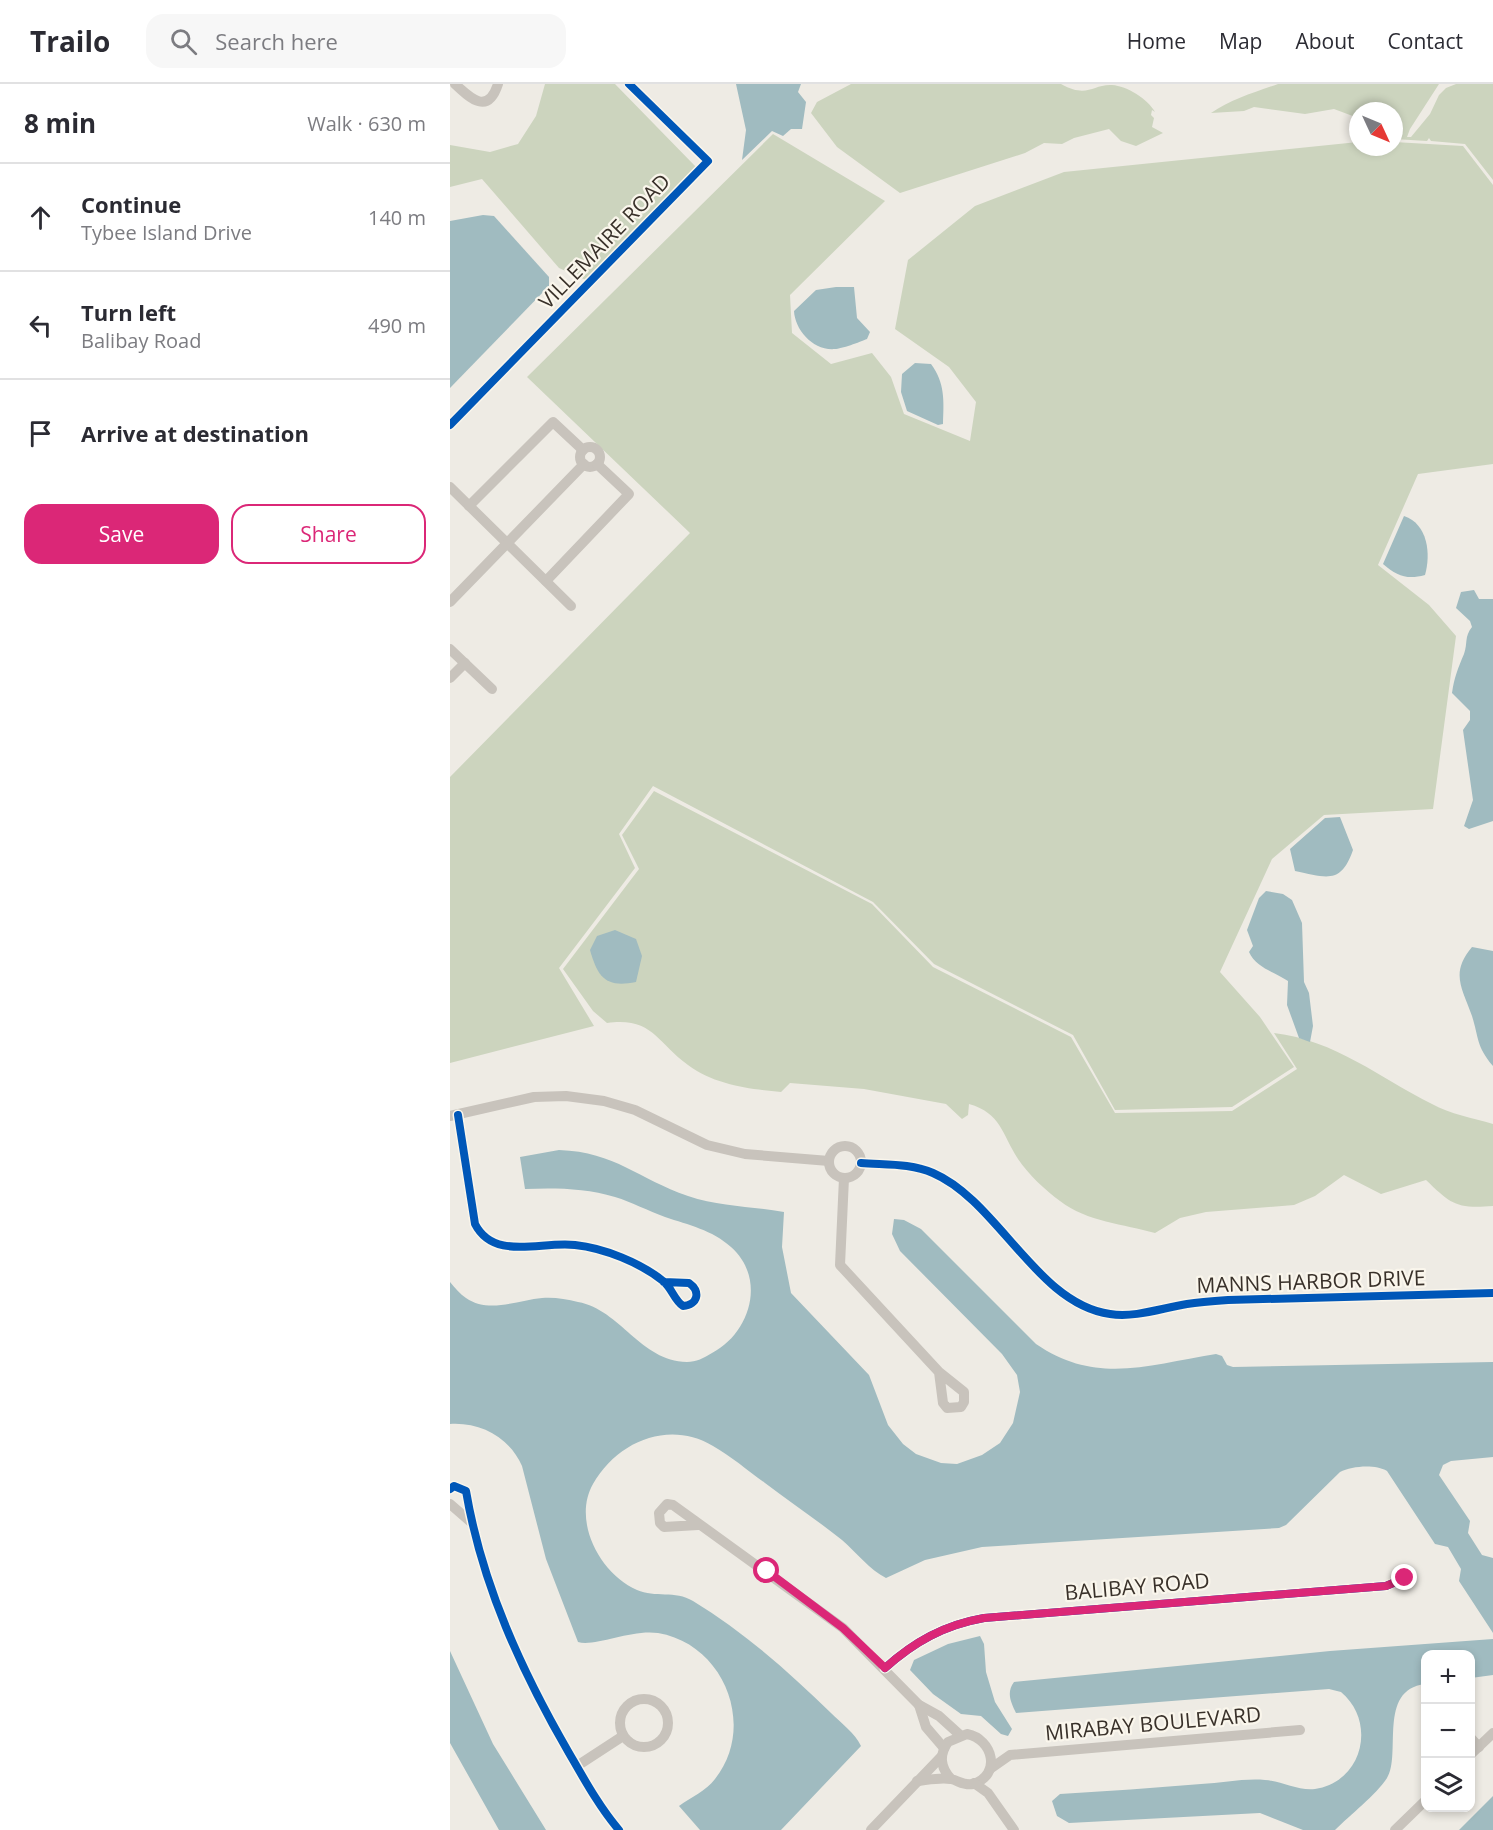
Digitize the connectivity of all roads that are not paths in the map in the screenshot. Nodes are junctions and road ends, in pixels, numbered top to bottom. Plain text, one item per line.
1 (455, 84) edge
2 (498, 84) edge
3 (629, 84) edge
4 (450, 425) edge
5 (583, 450) junction
6 (584, 464) junction
7 (597, 464) junction
8 (450, 487) edge
9 (469, 506) junction
10 (507, 543) junction
11 (546, 581) junction
12 (450, 602) edge
13 (571, 606) dead end
14 (450, 649) edge
15 (465, 663) junction
16 (450, 678) edge
17 (492, 689) dead end
18 (454, 1116) edge
19 (829, 1161) junction
20 (861, 1163) junction
21 (844, 1178) junction
22 (664, 1282) dead end
23 (1493, 1293) edge
24 (939, 1372) dead end
25 (450, 1490) edge
26 (450, 1504) edge
27 (471, 1523) junction
28 (698, 1525) dead end
29 (1405, 1578) dead end
30 (885, 1668) junction
31 (919, 1705) junction
32 (936, 1714) junction
33 (925, 1725) junction
34 (1300, 1730) dead end
35 (1493, 1733) edge
36 (960, 1735) junction
37 (623, 1736) junction
38 (987, 1744) junction
39 (1475, 1750) edge
40 (943, 1752) junction
41 (1010, 1755) junction
42 (577, 1766) junction
43 (988, 1772) junction
44 (951, 1779) junction
45 (917, 1781) junction
46 (974, 1784) junction
47 (988, 1793) junction
48 (1421, 1804) edge
49 (619, 1830) edge
50 (871, 1830) edge
51 (1014, 1830) edge
52 (1395, 1830) edge

1 - 2 street
3 - 4 street, VILLEMAIRE ROAD
5 - 6 street
5 - 7 street
5 - 9 street
6 - 7 street
6 - 10 street
7 - 11 street
8 - 9 street
9 - 10 street
10 - 11 street
10 - 12 street
11 - 13 street
14 - 15 street
15 - 16 street
15 - 17 street
18 - 19 street
18 - 22 street
19 - 20 street
19 - 21 street
20 - 21 street
20 - 23 street, MANNS HARBOR DRIVE
21 - 24 street
25 - 27 street
26 - 27 street
27 - 42 street
28 - 30 street
29 - 30 street, BALIBAY ROAD
30 - 31 street
31 - 32 street
31 - 33 street
32 - 33 street
32 - 36 street
33 - 40 street
34 - 41 street, MIRABAY BOULEVARD
35 - 39 street
36 - 38 street
36 - 40 street
37 - 37 street
37 - 42 street
38 - 41 street
38 - 43 street
40 - 44 street
40 - 45 street
41 - 43 street
42 - 49 street
43 - 46 street
43 - 47 street
44 - 45 street
44 - 46 street
45 - 50 street
46 - 47 street
47 - 51 street
48 - 52 street

